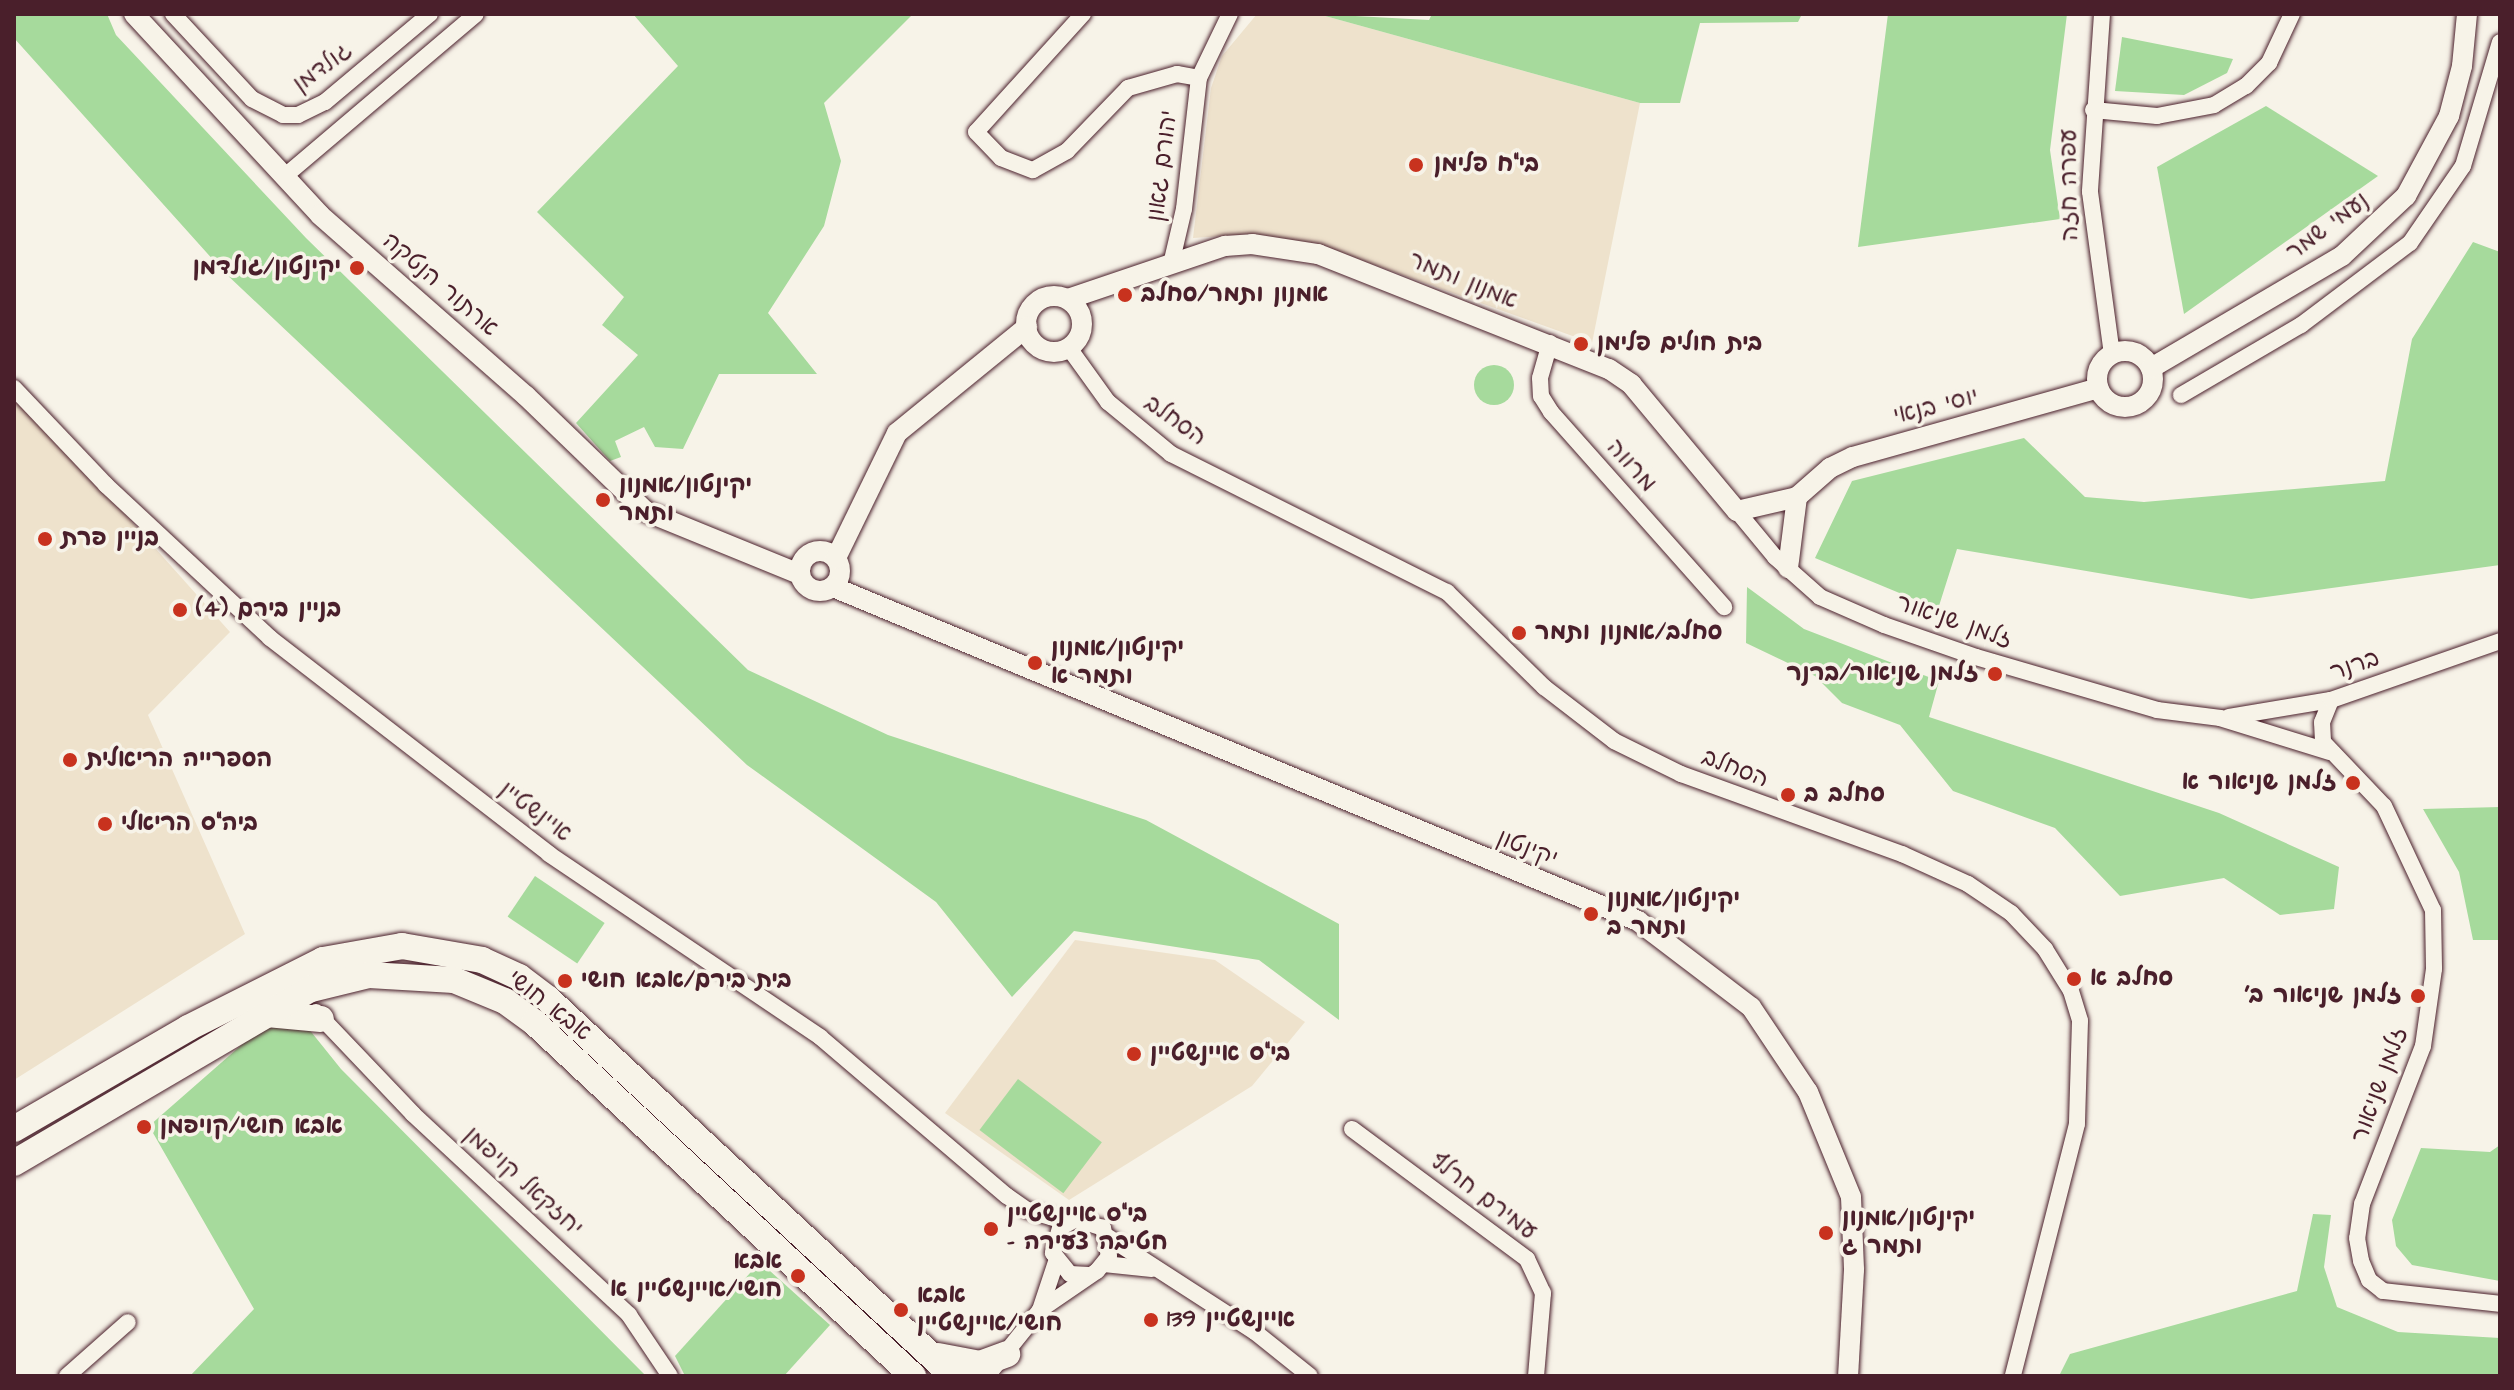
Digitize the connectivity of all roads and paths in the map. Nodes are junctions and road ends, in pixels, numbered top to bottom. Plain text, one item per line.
1 (134, 14) edge
2 (173, 14) edge
3 (430, 14) edge
4 (476, 14) edge
5 (1083, 14) edge
6 (1230, 14) edge
7 (2102, 14) edge
8 (2292, 14) edge
9 (2467, 14) edge
10 (2500, 42) edge
11 (1199, 78) junction
12 (2093, 110) junction
13 (285, 176) junction
14 (1172, 260) junction
15 (1075, 307) junction
16 (1027, 327) junction
17 (1550, 343) junction
18 (1038, 348) junction
19 (1069, 348) junction
20 (2112, 354) junction
21 (994, 358) junction
22 (2151, 368) junction
23 (14, 388) edge
24 (2099, 388) junction
25 (2181, 395) dead end
26 (1797, 497) junction
27 (1737, 511) junction
28 (822, 566) junction
29 (1788, 568) junction
30 (1724, 607) dead end
31 (2500, 641) edge
32 (2331, 700) junction
33 (2220, 718) junction
34 (2330, 752) junction
35 (337, 968) junction
36 (311, 989) junction
37 (263, 1014) junction
38 (327, 1026) junction
39 (14, 1129) edge
40 (1352, 1129) dead end
41 (14, 1163) edge
42 (1067, 1222) junction
43 (1108, 1237) junction
44 (1056, 1262) junction
45 (1104, 1264) junction
46 (1165, 1273) junction
47 (1089, 1275) junction
48 (2500, 1304) edge
49 (1040, 1310) junction
50 (128, 1322) dead end
51 (1007, 1354) junction
52 (945, 1366) edge
53 (67, 1376) edge
54 (670, 1376) edge
55 (913, 1376) edge
56 (987, 1376) edge
57 (1310, 1376) edge
58 (1536, 1376) edge
59 (1848, 1376) edge
60 (2013, 1376) edge

1 - 13 street, ארתור הנטקה
2 - 3 street, גולדמן
4 - 13 street
5 - 11 street, יהורם גאון
6 - 11 street, יהורם גאון
7 - 12 street, עפרה חזה
8 - 12 street
9 - 22 street, נעמי שמר
10 - 25 street
11 - 14 street, יהורם גאון
12 - 20 street, עפרה חזה
13 - 28 street, ארתור הנטקה
14 - 15 street, אמנון ותמר
14 - 17 street, אמנון ותמר
15 - 16 street
15 - 19 street
16 - 18 street
16 - 21 street
17 - 27 street, אמנון ותמר
17 - 30 street, מרווה
18 - 19 street
18 - 21 street
19 - 60 street, הסחלב
20 - 22 street
20 - 24 street
21 - 28 street
22 - 24 street
23 - 42 street, איינשטיין
24 - 26 street, יוסי בנאי
26 - 27 street, יוסי בנאי
26 - 29 street
27 - 29 street, זלמן שניאור
28 - 59 street, יקינטון
29 - 33 street, זלמן שניאור
31 - 32 street, ברנר
32 - 33 street, ברנר
32 - 34 street
33 - 34 street, זלמן שניאור
34 - 48 street, זלמן שניאור
35 - 36 main road, אבא חושי
35 - 38 street
35 - 39 main road, אבא חושי
35 - 52 main road, אבא חושי
35 - 55 main road, אבא חושי
36 - 37 main road, אבא חושי
36 - 38 street, יחזקאל קויפמן
37 - 38 main road
37 - 41 main road, אבא חושי
38 - 54 street, יחזקאל קויפמן
40 - 58 street, עמירם חרלף
42 - 43 street
42 - 44 street
43 - 45 street
43 - 46 street
44 - 47 street
44 - 49 street
45 - 46 street
45 - 47 street
46 - 57 street
47 - 49 street
49 - 51 street
50 - 53 street
51 - 52 main road
51 - 56 street

